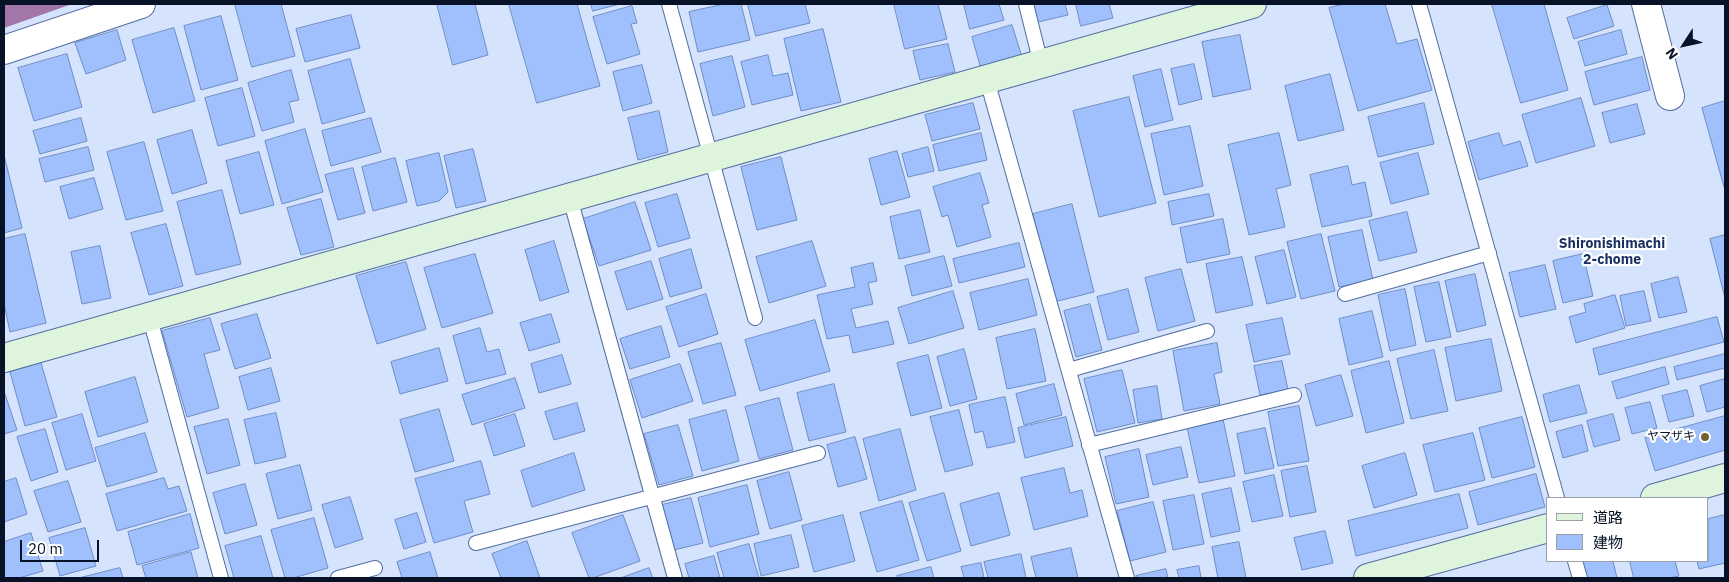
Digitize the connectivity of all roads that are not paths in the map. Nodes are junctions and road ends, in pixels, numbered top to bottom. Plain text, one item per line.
1 (141, 4) edge
2 (669, 4) edge
3 (1026, 4) edge
4 (1419, 4) edge
5 (1646, 4) edge
6 (1245, 5) edge
7 (4, 50) edge
8 (1041, 64) junction
9 (987, 80) junction
10 (1670, 96) dead end
11 (712, 156) junction
12 (570, 198) junction
13 (1489, 253) junction
14 (1345, 294) dead end
15 (149, 315) junction
16 (755, 318) dead end
17 (1207, 331) dead end
18 (4, 358) edge
19 (1069, 370) junction
20 (1294, 395) dead end
21 (1089, 445) junction
22 (818, 453) dead end
23 (1725, 478) edge
24 (652, 496) junction
25 (1557, 497) edge
26 (1658, 497) edge
27 (1546, 529) edge
28 (476, 543) dead end
29 (1575, 562) edge
30 (375, 568) dead end
31 (221, 578) edge
32 (338, 578) edge
33 (675, 578) edge
34 (1127, 578) edge
35 (1368, 578) edge
36 (1580, 578) edge

1 - 7 street
2 - 11 lane
3 - 8 lane
4 - 13 lane
5 - 10 street
6 - 8 street
8 - 9 street
9 - 11 street
9 - 19 lane
11 - 12 street
11 - 16 lane
12 - 15 street
12 - 24 lane
13 - 14 lane
13 - 25 lane
15 - 18 street
15 - 31 lane
17 - 19 lane
19 - 21 lane
20 - 21 lane
21 - 34 lane
22 - 24 lane
23 - 26 street
24 - 28 lane
24 - 33 lane
27 - 35 street
29 - 36 lane
30 - 32 lane

